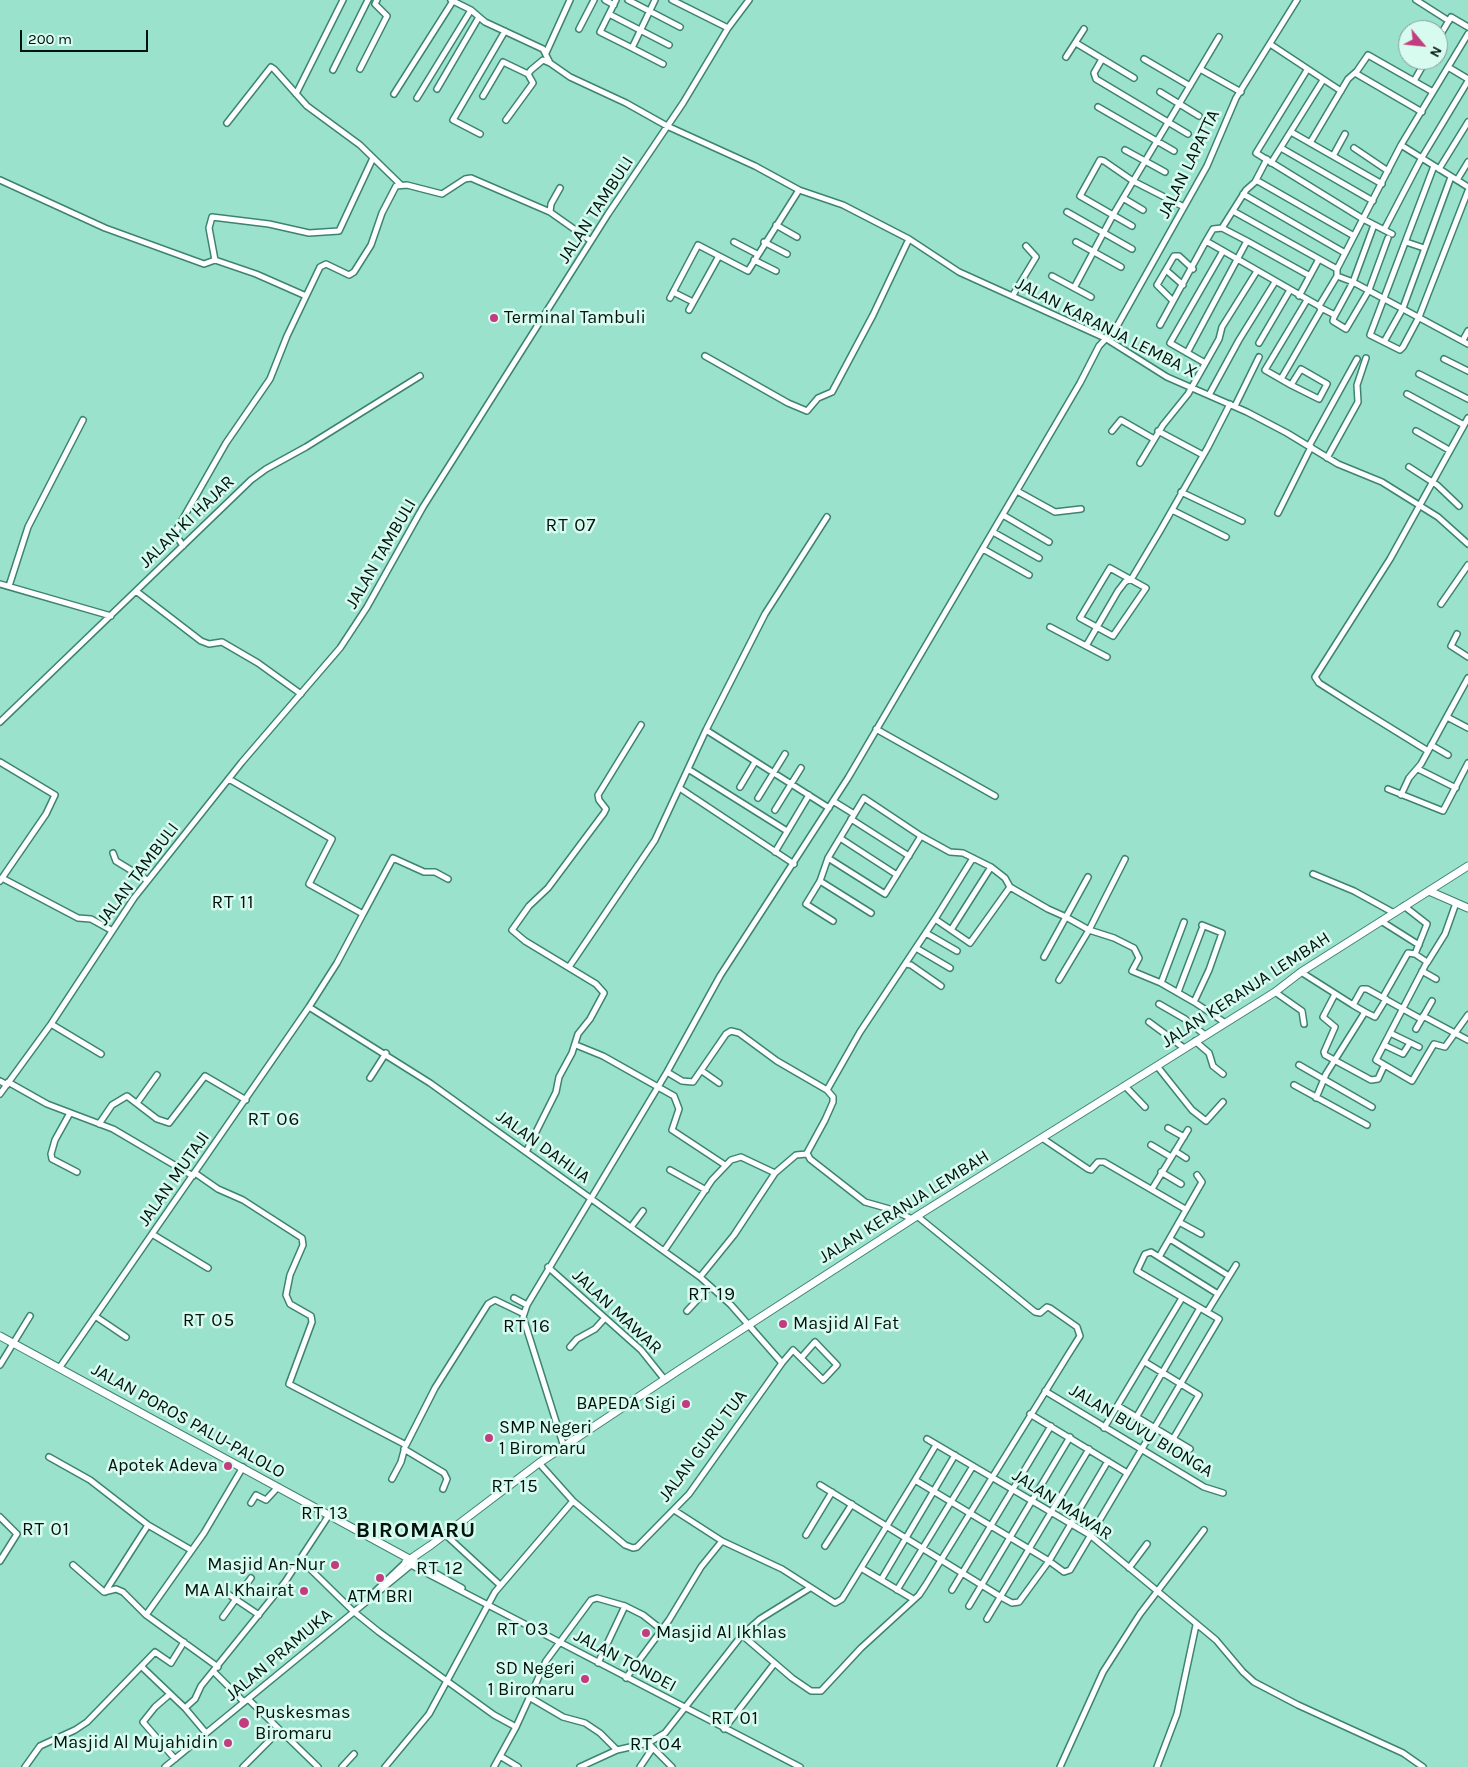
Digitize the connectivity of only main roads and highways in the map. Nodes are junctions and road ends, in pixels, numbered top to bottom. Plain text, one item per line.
1 (1468, 866) edge
2 (1442, 883) junction
3 (1429, 891) junction
4 (1444, 898) junction
5 (1468, 908) edge
6 (0, 1336) edge
7 (472, 1514) junction
8 (410, 1562) junction

1 - 2 main road, JALAN KERANJA LEMBAH
2 - 3 main road, JALAN KERANJA LEMBAH
2 - 4 main road
3 - 4 main road
3 - 7 main road, JALAN KERANJA LEMBAH
4 - 5 main road
6 - 8 main road, JALAN POROS PALU-PALOLO
7 - 8 main road, JALAN KERANJA LEMBAH
7 - 8 main road

